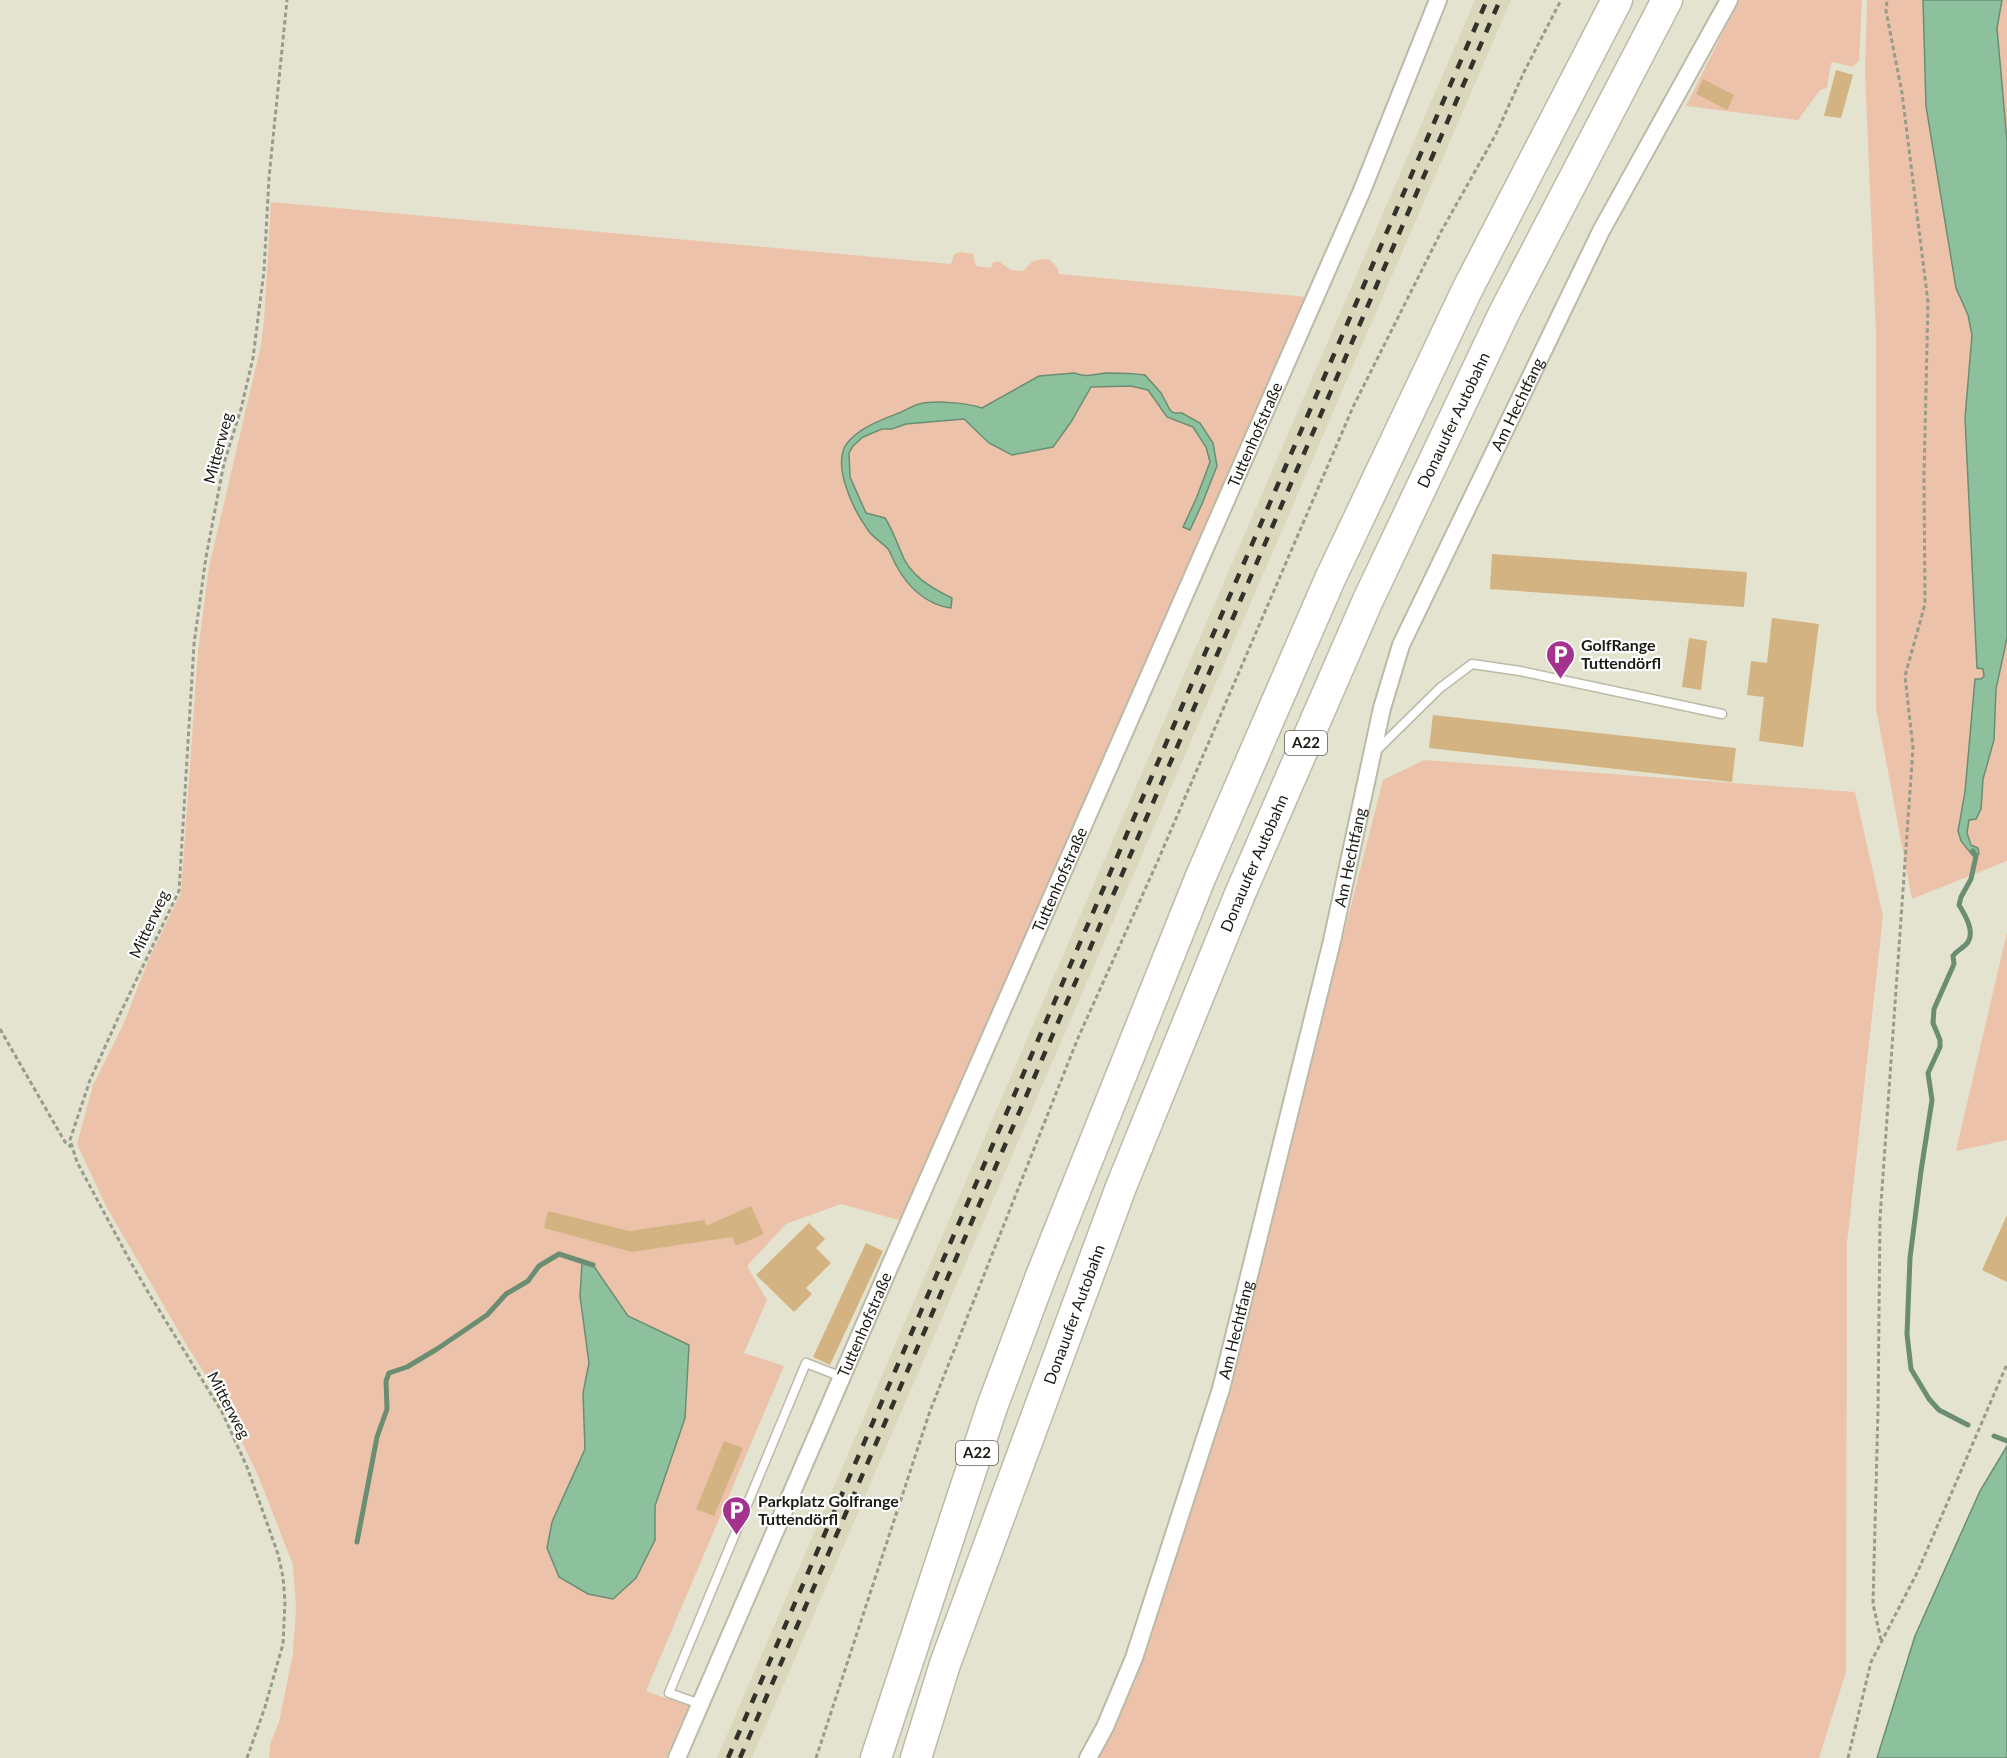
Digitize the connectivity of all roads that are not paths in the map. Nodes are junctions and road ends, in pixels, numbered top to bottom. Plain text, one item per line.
1 (1438, 0) edge
2 (1617, 0) edge
3 (1667, 0) edge
4 (1729, 0) edge
5 (1722, 714) dead end
6 (1371, 756) junction
7 (842, 1377) junction
8 (700, 1704) junction
9 (677, 1758) edge
10 (876, 1758) edge
11 (916, 1758) edge
12 (1088, 1758) edge

1 - 7 street, Tuttenhofstraße
2 - 10 highway, A22
3 - 11 highway, Donauufer Autobahn / A22
4 - 6 street, Am Hechtfang
5 - 6 lane
6 - 12 street, Am Hechtfang
7 - 8 street, Tuttenhofstraße
7 - 8 lane
8 - 9 street, Tuttenhofstraße

